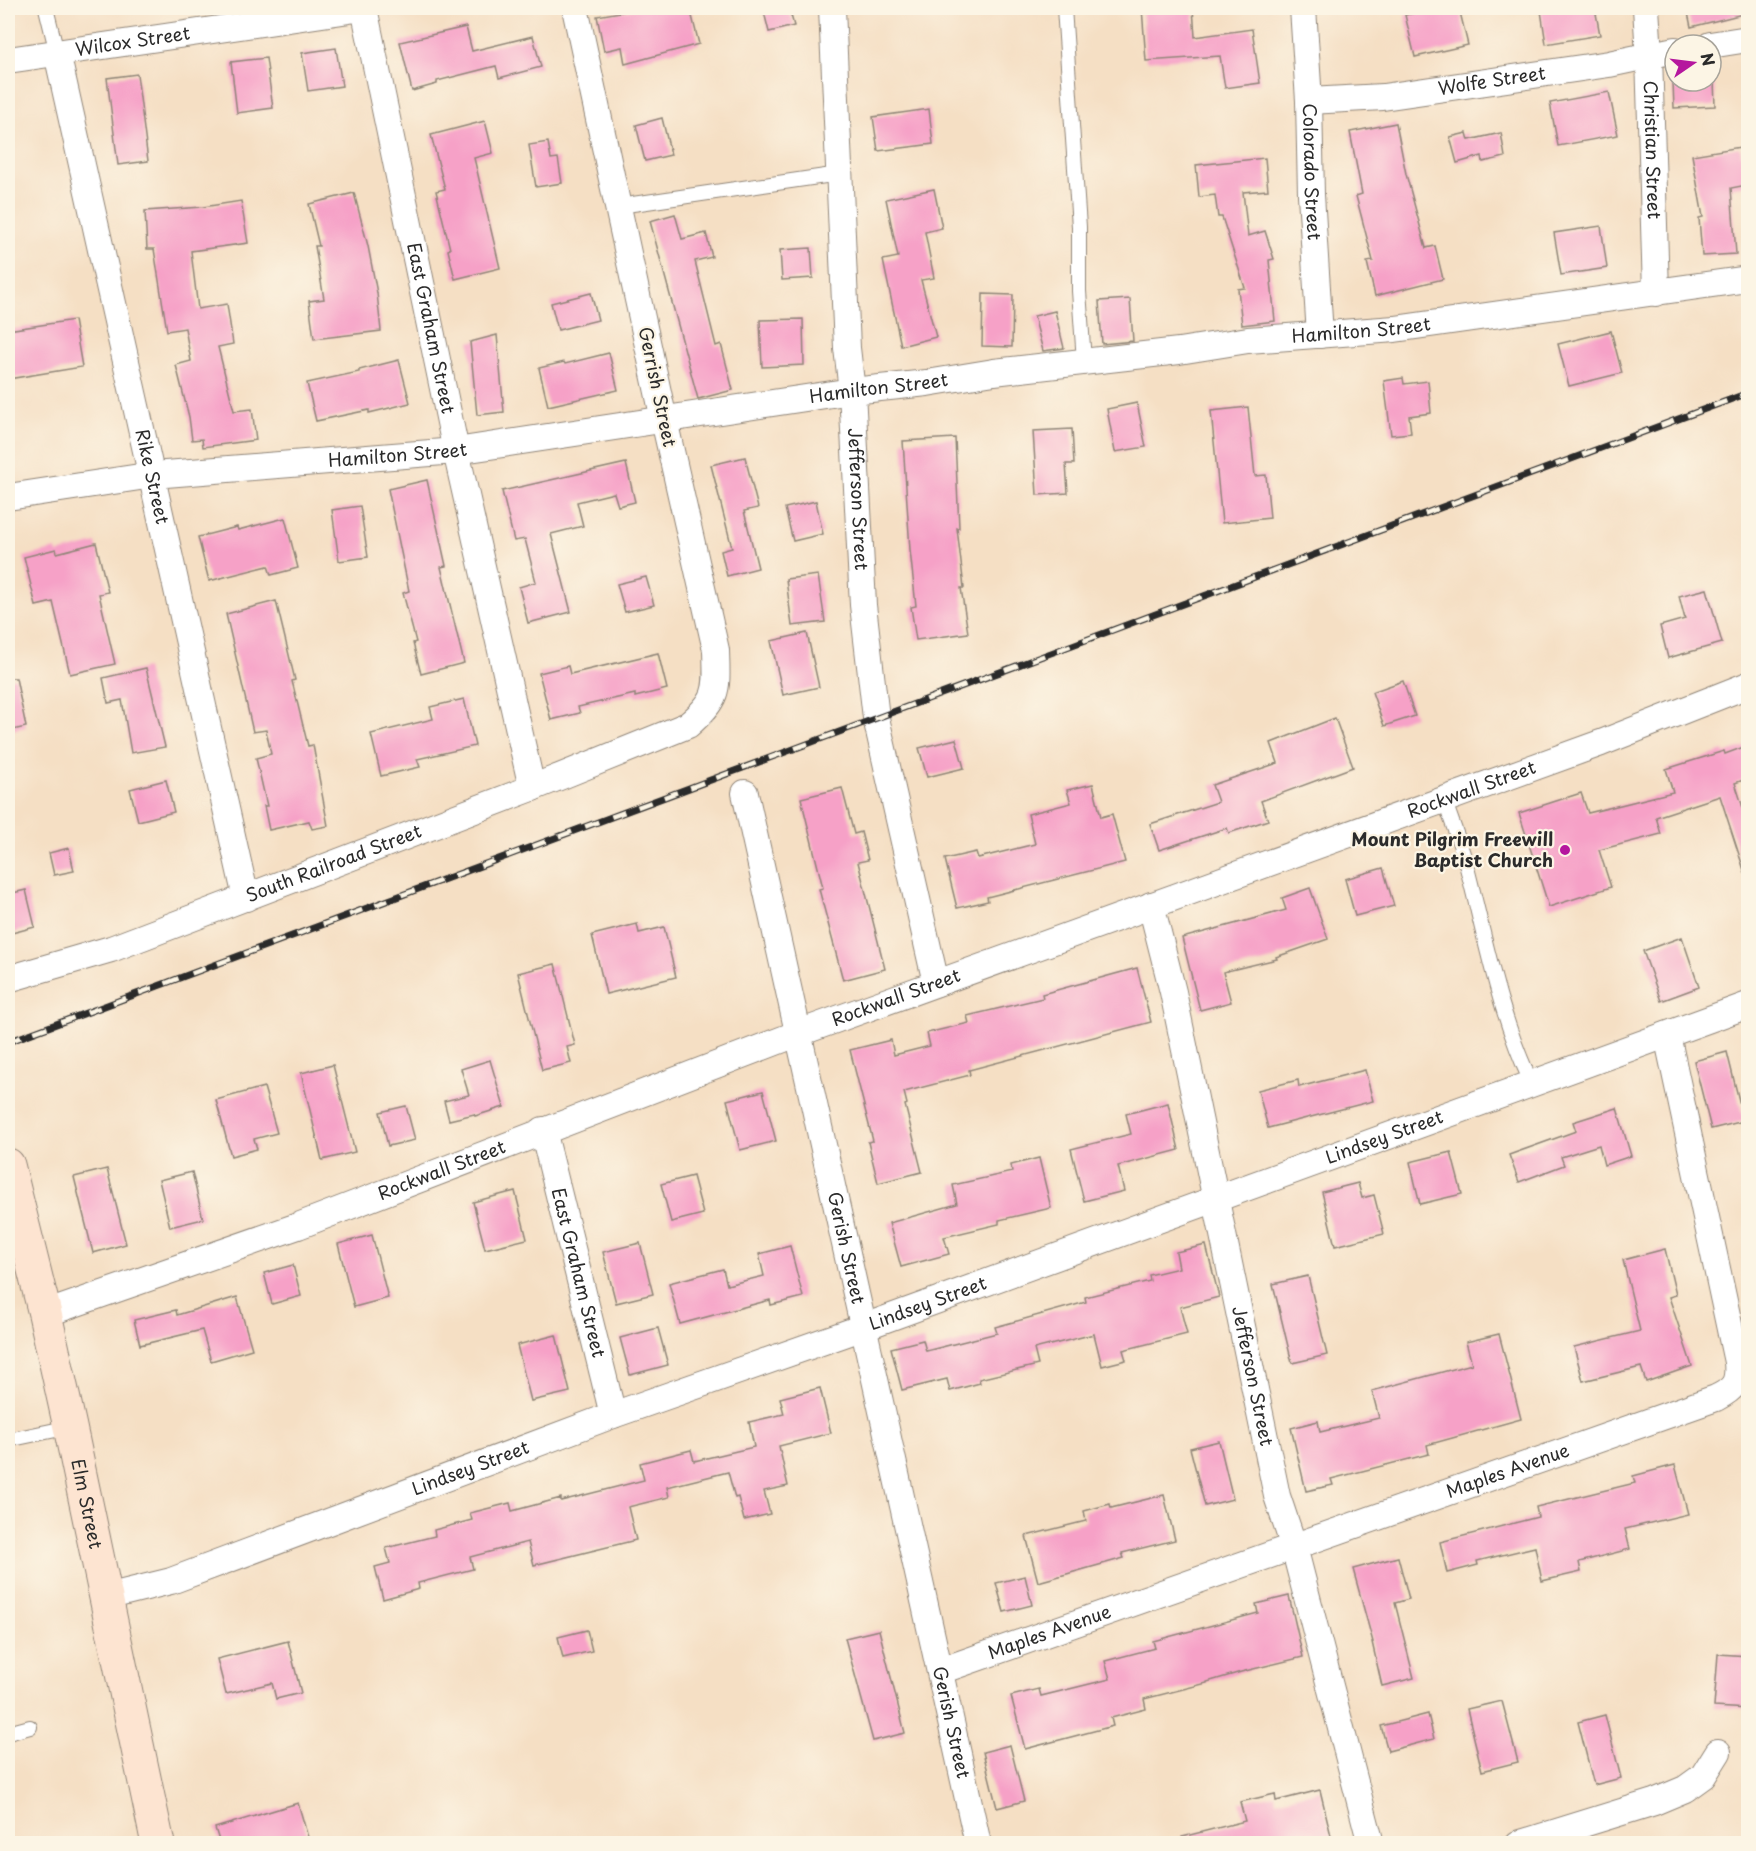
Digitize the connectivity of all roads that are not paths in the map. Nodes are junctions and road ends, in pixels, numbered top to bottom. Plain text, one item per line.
1 (46, 8) edge
2 (364, 8) edge
3 (575, 8) edge
4 (832, 8) edge
5 (1064, 8) edge
6 (1303, 8) edge
7 (1646, 8) edge
8 (1749, 39) edge
9 (1723, 43) edge
10 (1663, 52) edge
11 (57, 53) junction
12 (1649, 54) junction
13 (8, 60) edge
14 (1309, 101) junction
15 (839, 174) junction
16 (619, 207) junction
17 (1749, 279) edge
18 (1656, 292) junction
19 (1320, 335) junction
20 (1084, 362) junction
21 (852, 391) junction
22 (664, 420) junction
23 (456, 452) junction
24 (153, 475) junction
25 (8, 497) edge
26 (1749, 686) edge
27 (657, 738) joint
28 (532, 788) junction
29 (745, 793) dead end
30 (1444, 799) junction
31 (246, 898) junction
32 (1151, 905) junction
33 (8, 979) edge
34 (936, 983) junction
35 (1749, 1005) edge
36 (799, 1033) junction
37 (1667, 1035) junction
38 (1532, 1084) junction
39 (543, 1130) junction
40 (8, 1169) edge
41 (1217, 1198) junction
42 (45, 1314) junction
43 (864, 1327) junction
44 (613, 1415) junction
45 (70, 1427) junction
46 (8, 1440) edge
47 (1294, 1547) junction
48 (106, 1597) junction
49 (940, 1671) junction
50 (30, 1727) dead end
51 (8, 1733) edge
52 (1718, 1752) dead end
53 (158, 1844) edge
54 (978, 1844) edge
55 (1371, 1844) edge
56 (1518, 1844) edge

1 - 11 lane
2 - 11 street, Wilcox Street
2 - 23 street, East Graham Street
3 - 16 street, Gerrish Street
4 - 15 street, Jefferson Street
5 - 20 lane
6 - 14 street, Colorado Street
7 - 12 street, Christian Street
8 - 9 street
10 - 12 street, Wolfe Street
11 - 13 street, Wilcox Street
11 - 24 street, Rike Street
12 - 14 street, Wolfe Street
12 - 18 street, Christian Street
14 - 19 street, Colorado Street
15 - 16 lane
15 - 21 street, Jefferson Street
16 - 22 street, Gerrish Street
17 - 18 street, Hamilton Street
18 - 19 street, Hamilton Street
19 - 20 street, Hamilton Street
20 - 21 street, Hamilton Street
21 - 22 street, Hamilton Street
21 - 34 street, Jefferson Street
22 - 23 street, Hamilton Street
22 - 27 street, Gerrish Street
23 - 24 street, Hamilton Street
23 - 28 street, East Graham Street
24 - 25 street, Hamilton Street
24 - 31 street, Rike Street
26 - 30 street, Rockwall Street
27 - 28 street, South Railroad Street
28 - 31 street, South Railroad Street
29 - 36 street, Gerish Street
30 - 32 street, Rockwall Street
30 - 38 lane
31 - 33 street, South Railroad Street
32 - 34 street, Rockwall Street
32 - 41 street, Jefferson Street
34 - 36 street, Rockwall Street
35 - 37 street, Lindsey Street
36 - 39 street, Rockwall Street
36 - 43 street, Gerish Street
37 - 38 street, Lindsey Street
37 - 47 street, Maples Avenue
38 - 41 street, Lindsey Street
39 - 42 street, Rockwall Street
39 - 44 street, East Graham Street
40 - 42 main road, Elm Street
41 - 43 street, Lindsey Street
41 - 47 street, Jefferson Street
42 - 45 main road, Elm Street
43 - 44 street, Lindsey Street
43 - 49 street, Gerish Street
44 - 48 street, Lindsey Street
45 - 46 lane
45 - 48 main road, Elm Street
47 - 49 street, Maples Avenue
47 - 55 street, Jefferson Street
48 - 53 main road, Elm Street
49 - 54 street, Gerish Street
50 - 51 lane
52 - 56 street

